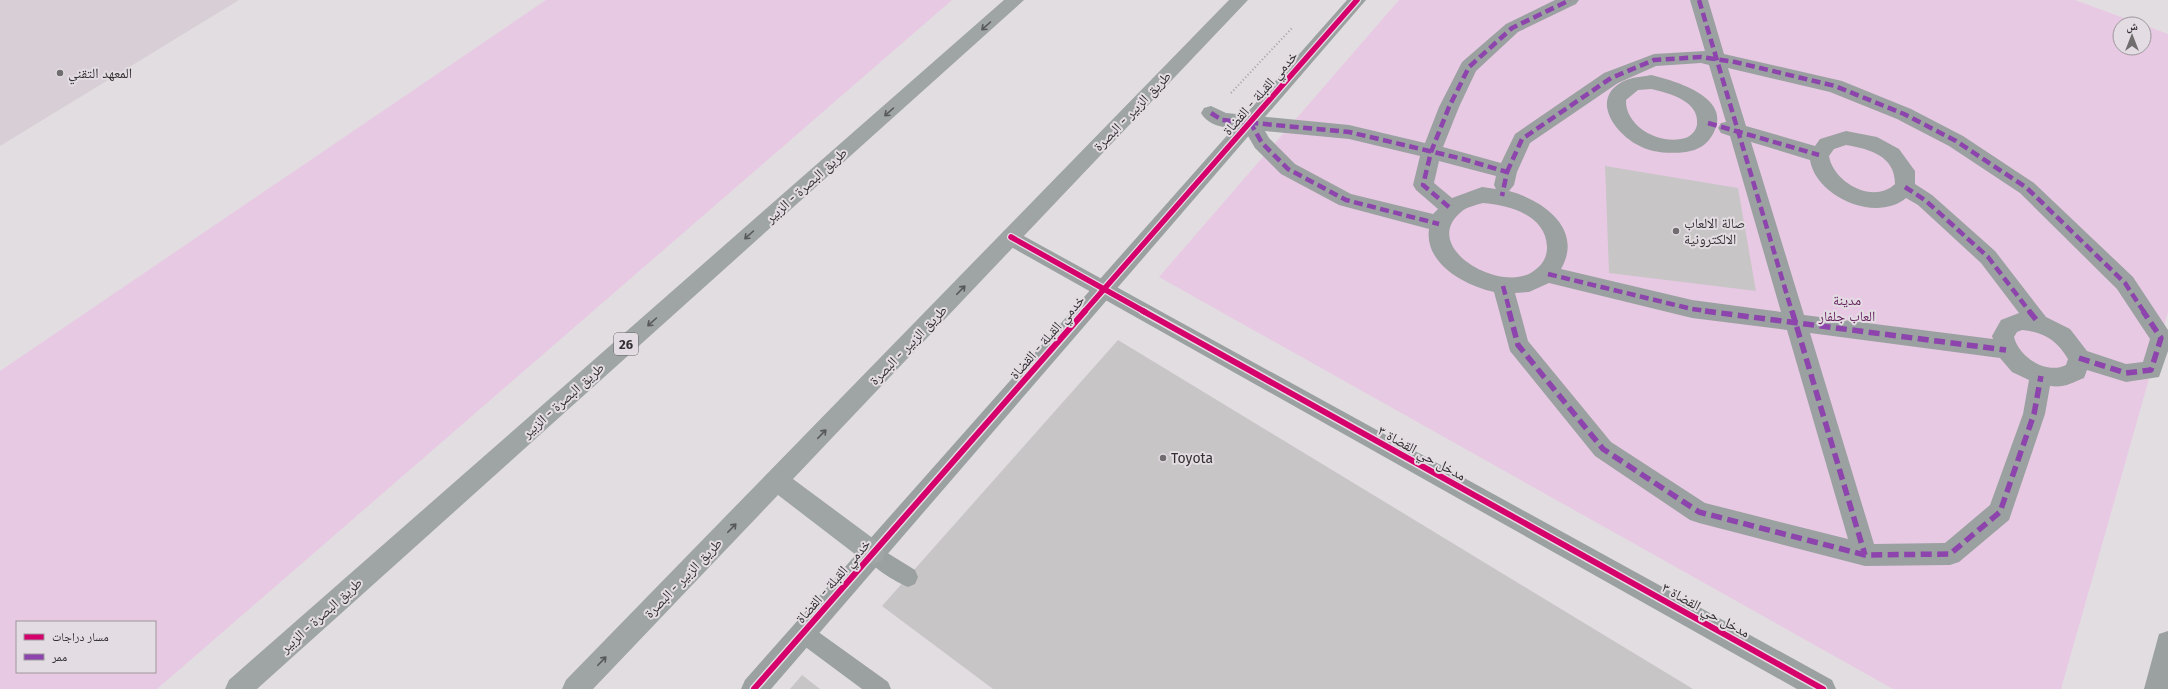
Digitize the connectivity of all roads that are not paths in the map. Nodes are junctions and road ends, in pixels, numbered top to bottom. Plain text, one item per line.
1 (1015, 0) edge
2 (1239, 0) edge
3 (1357, 0) edge
4 (1570, 0) edge
5 (1699, 0) edge
6 (1717, 59) junction
7 (1211, 113) road end
8 (1250, 122) junction
9 (1708, 123) junction
10 (1738, 131) junction
11 (1431, 152) junction
12 (1819, 155) junction
13 (1507, 172) junction
14 (1905, 187) junction
15 (1502, 196) junction
16 (1444, 216) junction
17 (1011, 237) junction
18 (1548, 274) junction
19 (1502, 286) junction
20 (1104, 290) junction
21 (1796, 322) junction
22 (2038, 322) junction
23 (2006, 350) junction
24 (2079, 358) junction
25 (2041, 376) junction
26 (777, 482) junction
27 (874, 553) junction
28 (1865, 555) junction
29 (908, 577) dead end
30 (803, 633) junction
31 (2168, 643) edge
32 (238, 689) edge
33 (575, 689) edge
34 (754, 689) edge
35 (880, 689) edge
36 (1823, 689) edge
37 (2158, 689) edge

1 -> 32 highway, طريق البصرة - الزبير / 26
2 - 17 highway, طريق الزبير - البصرة
3 - 8 street, خدمي القبلة - القضاة
4 - 11 street
5 - 6 street
6 - 10 street
6 - 13 street
6 - 24 street
7 - 8 street
8 - 11 street
8 - 16 street
8 - 20 street, خدمي القبلة - القضاة
9 - 9 street
9 - 10 street
10 - 12 street
10 - 21 street
11 - 13 street
11 - 16 street
12 - 14 street
12 - 14 street
13 - 15 street
14 - 22 street
15 - 16 street
15 - 18 street
16 - 19 street
17 - 20 street, مدخل حي القضاة ٣
26 -> 17 highway, طريق الزبير - البصرة
18 - 19 street
18 - 21 street
19 - 28 street
20 - 27 street, خدمي القبلة - القضاة
20 - 36 street, مدخل حي القضاة ٣
21 - 23 street
21 - 28 street
22 - 23 street
22 - 24 street
23 - 25 street
24 - 25 street
25 - 28 street
26 - 27 highway
33 -> 26 highway, طريق الزبير - البصرة
27 - 29 lane
27 - 30 street, خدمي القبلة - القضاة
30 - 34 street, خدمي القبلة - القضاة
30 - 35 lane
31 - 37 street

